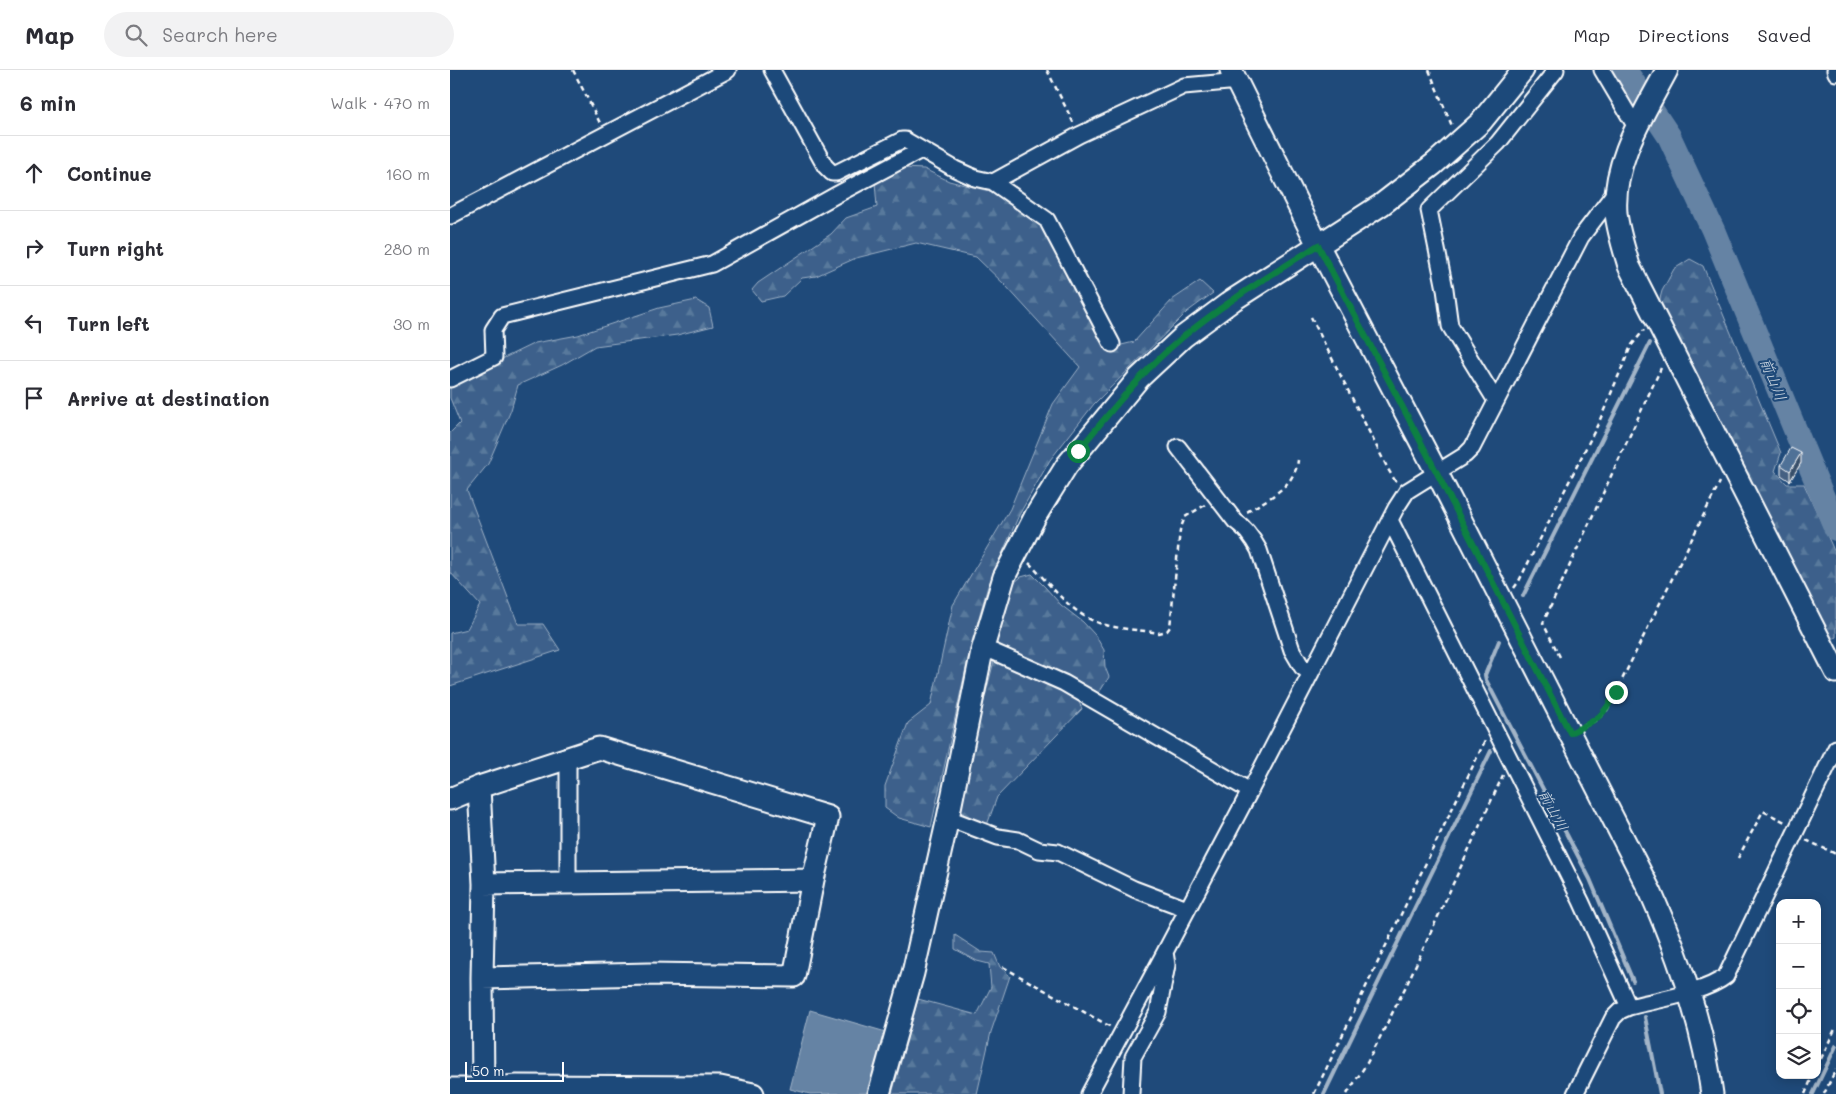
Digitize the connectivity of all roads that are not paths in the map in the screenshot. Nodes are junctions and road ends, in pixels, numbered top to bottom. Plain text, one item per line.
1 (728, 70) edge
2 (772, 70) edge
3 (1523, 70) edge
4 (1556, 70) edge
5 (1602, 70) edge
6 (1235, 73) edge
7 (1662, 79) edge
8 (1639, 124) junction
9 (921, 150) junction
10 (993, 182) junction
11 (1616, 191) junction
12 (450, 216) edge
13 (1318, 245) junction
14 (1112, 344) dead end
15 (450, 379) edge
16 (1496, 402) junction
17 (1178, 447) dead end
18 (1437, 473) junction
19 (1390, 520) junction
20 (1830, 645) edge
21 (982, 651) junction
22 (1836, 672) edge
23 (1310, 673) junction
24 (1836, 748) edge
25 (568, 757) junction
26 (479, 787) junction
27 (1250, 791) junction
28 (450, 799) edge
29 (948, 818) junction
30 (813, 880) junction
31 (568, 883) junction
32 (484, 884) junction
33 (1187, 909) junction
34 (1165, 952) junction
35 (482, 978) junction
36 (1689, 992) junction
37 (1629, 1007) junction
38 (483, 1089) junction
39 (450, 1090) edge
40 (753, 1094) edge
41 (879, 1094) edge
42 (1089, 1094) edge
43 (1131, 1094) edge
44 (1575, 1094) edge
45 (1712, 1094) edge

1 - 12 street
2 - 9 street
3 - 13 street
4 - 16 street
5 - 8 street
6 - 10 street
6 - 13 street
7 - 8 street
8 - 11 street
9 - 10 street
9 - 15 street
10 - 14 street
11 - 16 street
11 - 20 street
13 - 18 street
13 - 21 street
16 - 18 street
17 - 23 street
18 - 19 street
18 - 36 street
19 - 23 street
19 - 37 street
20 - 22 street
21 - 27 street
21 - 29 street
23 - 27 street
24 - 36 street
25 - 26 street
25 - 30 street
25 - 31 street
26 - 28 street
26 - 32 street
27 - 33 street
29 - 33 street
29 - 41 street
30 - 31 street
30 - 35 street
31 - 32 street
32 - 35 street
33 - 34 street
34 - 42 street
34 - 43 street
35 - 38 street
36 - 37 street
36 - 45 street
37 - 44 street
38 - 39 street
38 - 40 street

